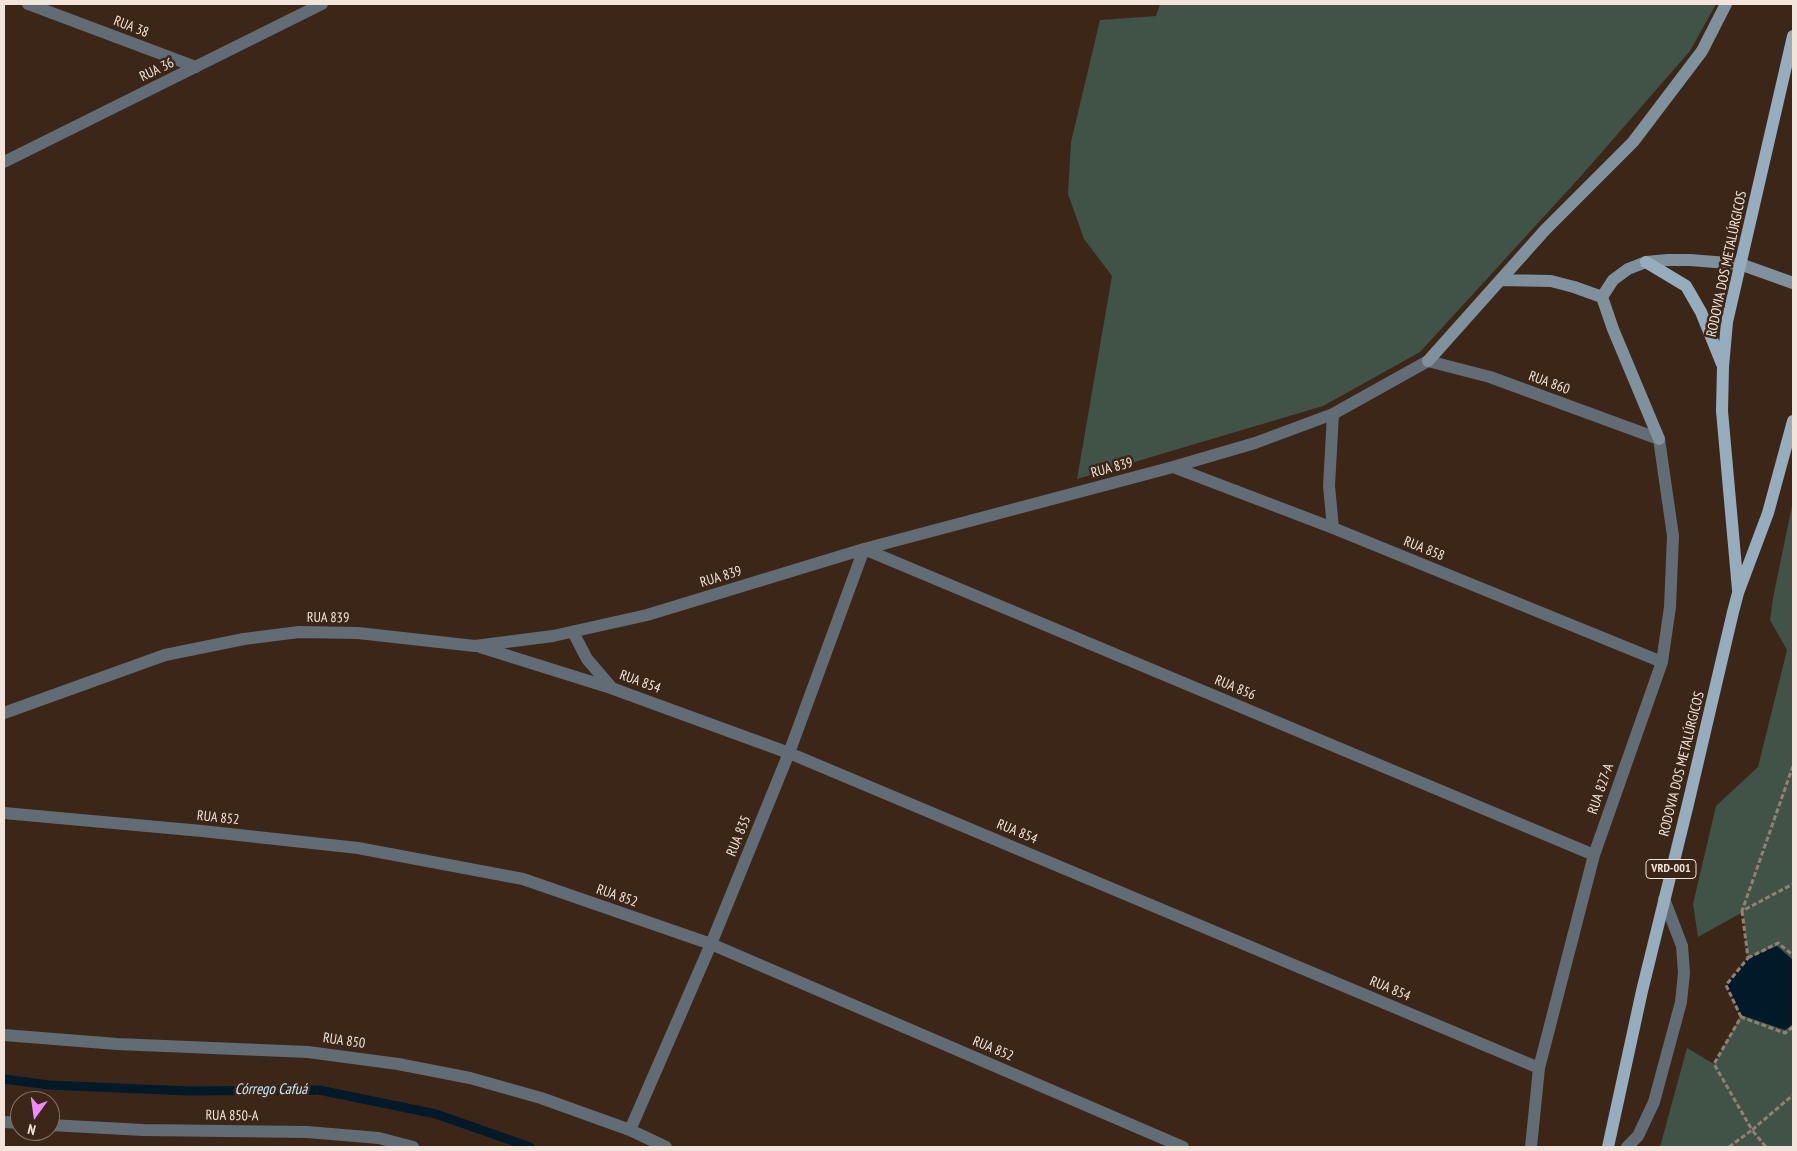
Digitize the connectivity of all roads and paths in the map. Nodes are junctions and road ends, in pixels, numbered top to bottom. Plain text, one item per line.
1 (28, 4) edge
2 (322, 4) edge
3 (1726, 4) edge
4 (1793, 36) edge
5 (196, 67) junction
6 (4, 162) edge
7 (1646, 262) junction
8 (1740, 264) junction
9 (1500, 280) junction
10 (1793, 284) edge
11 (1602, 297) junction
12 (1428, 361) junction
13 (1723, 367) junction
14 (1333, 414) junction
15 (1793, 421) edge
16 (1659, 439) junction
17 (1173, 468) junction
18 (1332, 528) junction
19 (864, 549) junction
20 (1738, 592) junction
21 (573, 632) junction
22 (475, 646) junction
23 (1662, 662) junction
24 (611, 688) junction
25 (4, 713) edge
26 (789, 753) junction
27 (1793, 766) edge
28 (4, 813) edge
29 (1594, 855) junction
30 (1793, 884) edge
31 (1664, 899) junction
32 (1742, 911) junction
33 (711, 944) junction
34 (1793, 956) edge
35 (1748, 958) junction
36 (1741, 1017) junction
37 (1793, 1027) edge
38 (4, 1035) edge
39 (1538, 1068) junction
40 (1793, 1096) edge
41 (60, 1126) edge
42 (630, 1130) junction
43 (1752, 1130) junction
44 (377, 1143) edge
45 (413, 1147) edge
46 (666, 1147) edge
47 (1183, 1147) edge
48 (1531, 1147) edge
49 (1608, 1147) edge
50 (1627, 1147) edge
51 (1729, 1147) edge
52 (1766, 1147) edge

1 - 5 street, RUA 38
2 - 5 street, RUA 36
3 - 9 street
4 - 8 main road, RODOVIA DOS METALÚRGICOS
5 - 6 street, RUA 36
7 - 8 street
7 - 11 street
7 - 13 main road
8 - 10 street
8 - 13 main road, RODOVIA DOS METALÚRGICOS
9 - 11 street
9 - 12 street
11 - 16 street
12 - 14 street, RUA 839
12 - 16 street, RUA 860
13 - 20 main road, RODOVIA DOS METALÚRGICOS
14 - 17 street, RUA 839
14 - 18 street
15 - 20 main road, RODOVIA DOS METALÚRGICOS / VRD-001
16 - 23 street, RUA 827-A
17 - 18 street, RUA 858
17 - 19 street, RUA 839
18 - 23 street, RUA 858
19 - 21 street, RUA 839
19 - 26 street, RUA 835
19 - 29 street, RUA 856
20 - 31 main road, RODOVIA DOS METALÚRGICOS / VRD-001
21 - 22 street, RUA 839
21 - 24 street
22 - 24 street, RUA 854
22 - 25 street, RUA 839
23 - 29 street, RUA 827-A
24 - 26 street, RUA 854
26 - 33 street, RUA 835
26 - 39 street, RUA 854
27 - 32 path
28 - 33 street, RUA 852
29 - 39 street, RUA 827-A
30 - 32 path
31 - 49 main road, RODOVIA DOS METALÚRGICOS / VRD-001
31 - 50 street
32 - 35 path
33 - 42 street, RUA 835
33 - 47 street, RUA 852
34 - 35 path
35 - 36 path
36 - 37 path
36 - 43 path
38 - 42 street, RUA 850
39 - 48 street, RUA 827-A
40 - 43 path
41 - 44 street, RUA 850-A
42 - 46 street, RUA 850
43 - 51 path
43 - 52 path
44 - 45 street, RUA 850-A

